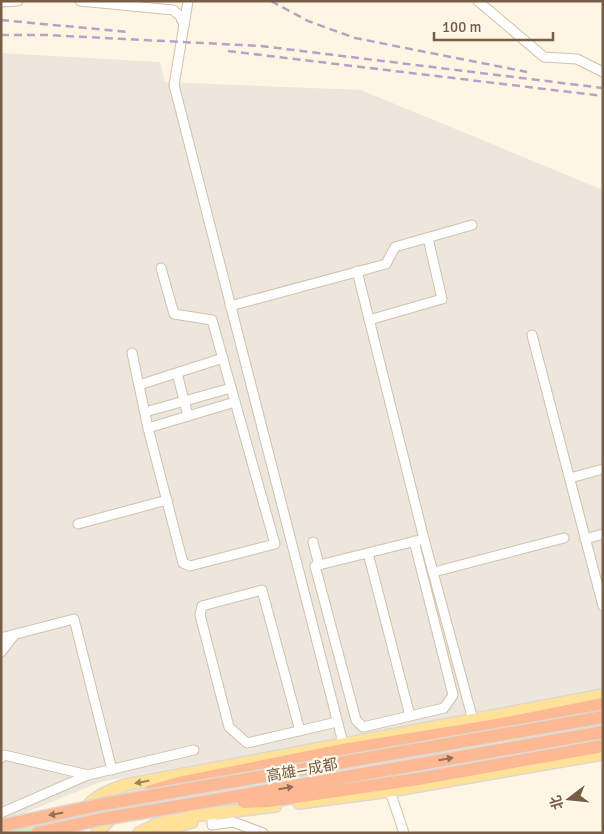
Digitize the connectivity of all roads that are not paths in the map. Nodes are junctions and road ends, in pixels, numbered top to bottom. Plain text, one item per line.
1 (18, 1) edge
2 (80, 1) edge
3 (188, 1) edge
4 (478, 1) edge
5 (1, 2) edge
6 (184, 25) junction
7 (603, 72) edge
8 (472, 225) dead end
9 (428, 238) junction
10 (161, 268) dead end
11 (357, 271) junction
12 (230, 306) junction
13 (369, 320) junction
14 (532, 335) dead end
15 (132, 352) dead end
16 (223, 358) junction
17 (176, 373) junction
18 (139, 384) junction
19 (231, 388) junction
20 (184, 401) junction
21 (235, 402) junction
22 (145, 412) junction
23 (188, 416) junction
24 (148, 428) junction
25 (603, 470) edge
26 (570, 478) junction
27 (167, 500) junction
28 (78, 524) dead end
29 (603, 534) edge
30 (424, 538) junction
31 (564, 538) dead end
32 (585, 539) junction
33 (414, 541) junction
34 (313, 542) dead end
35 (368, 552) junction
36 (319, 565) junction
37 (434, 572) junction
38 (602, 600) edge
39 (15, 634) junction
40 (1, 638) edge
41 (1, 652) edge
42 (603, 695) edge
43 (603, 704) edge
44 (603, 713) edge
45 (410, 716) junction
46 (603, 717) edge
47 (473, 720) junction
48 (337, 722) junction
49 (300, 731) junction
50 (603, 732) edge
51 (342, 744) junction
52 (602, 749) edge
53 (194, 750) dead end
54 (2, 753) edge
55 (112, 770) junction
56 (88, 775) junction
57 (390, 791) junction
58 (104, 804) junction
59 (186, 805) junction
60 (1, 813) edge
61 (212, 814) junction
62 (1, 826) edge
63 (37, 833) edge
64 (72, 833) edge
65 (97, 833) edge
66 (139, 833) edge
67 (163, 833) edge
68 (263, 833) edge
69 (404, 833) edge

1 - 5 street
2 - 6 street
3 - 6 street
4 - 7 street
6 - 12 street
8 - 9 street
9 - 11 street
9 - 13 street
10 - 16 street
11 - 12 street
11 - 13 street
12 - 48 street
13 - 30 street
14 - 26 street
15 - 18 street
16 - 17 street
16 - 19 street
17 - 18 street
17 - 20 street
18 - 22 street
19 - 20 street
19 - 21 street
20 - 22 street
20 - 23 street
21 - 23 street
21 - 27 street
22 - 24 street
23 - 24 street
24 - 27 street
25 - 26 street
26 - 32 street
27 - 28 street
29 - 32 street
30 - 33 street
30 - 37 street
31 - 37 street
32 - 38 street
33 - 35 street
33 - 45 street
34 - 36 street
35 - 36 street
35 - 45 street
36 - 45 street
37 - 47 street
39 - 40 street
39 - 41 street
39 - 55 street
42 - 47 main road
43 - 58 highway, bridge
44 - 65 main road
46 - 58 highway, 高雄—成都, bridge
47 - 51 main road
48 - 49 street
48 - 51 street
49 - 49 street
59 -> 50 highway, 高雄—成都
51 -> 64 main road
52 - 57 main road
52 - 59 highway
53 - 55 street
54 - 56 street
55 - 56 street
56 - 60 street
57 - 61 main road
57 - 69 street
58 -> 62 highway, 高雄—成都, bridge
59 - 63 highway, 高雄—成都, bridge
61 - 66 main road
61 - 67 main road
61 - 68 street

